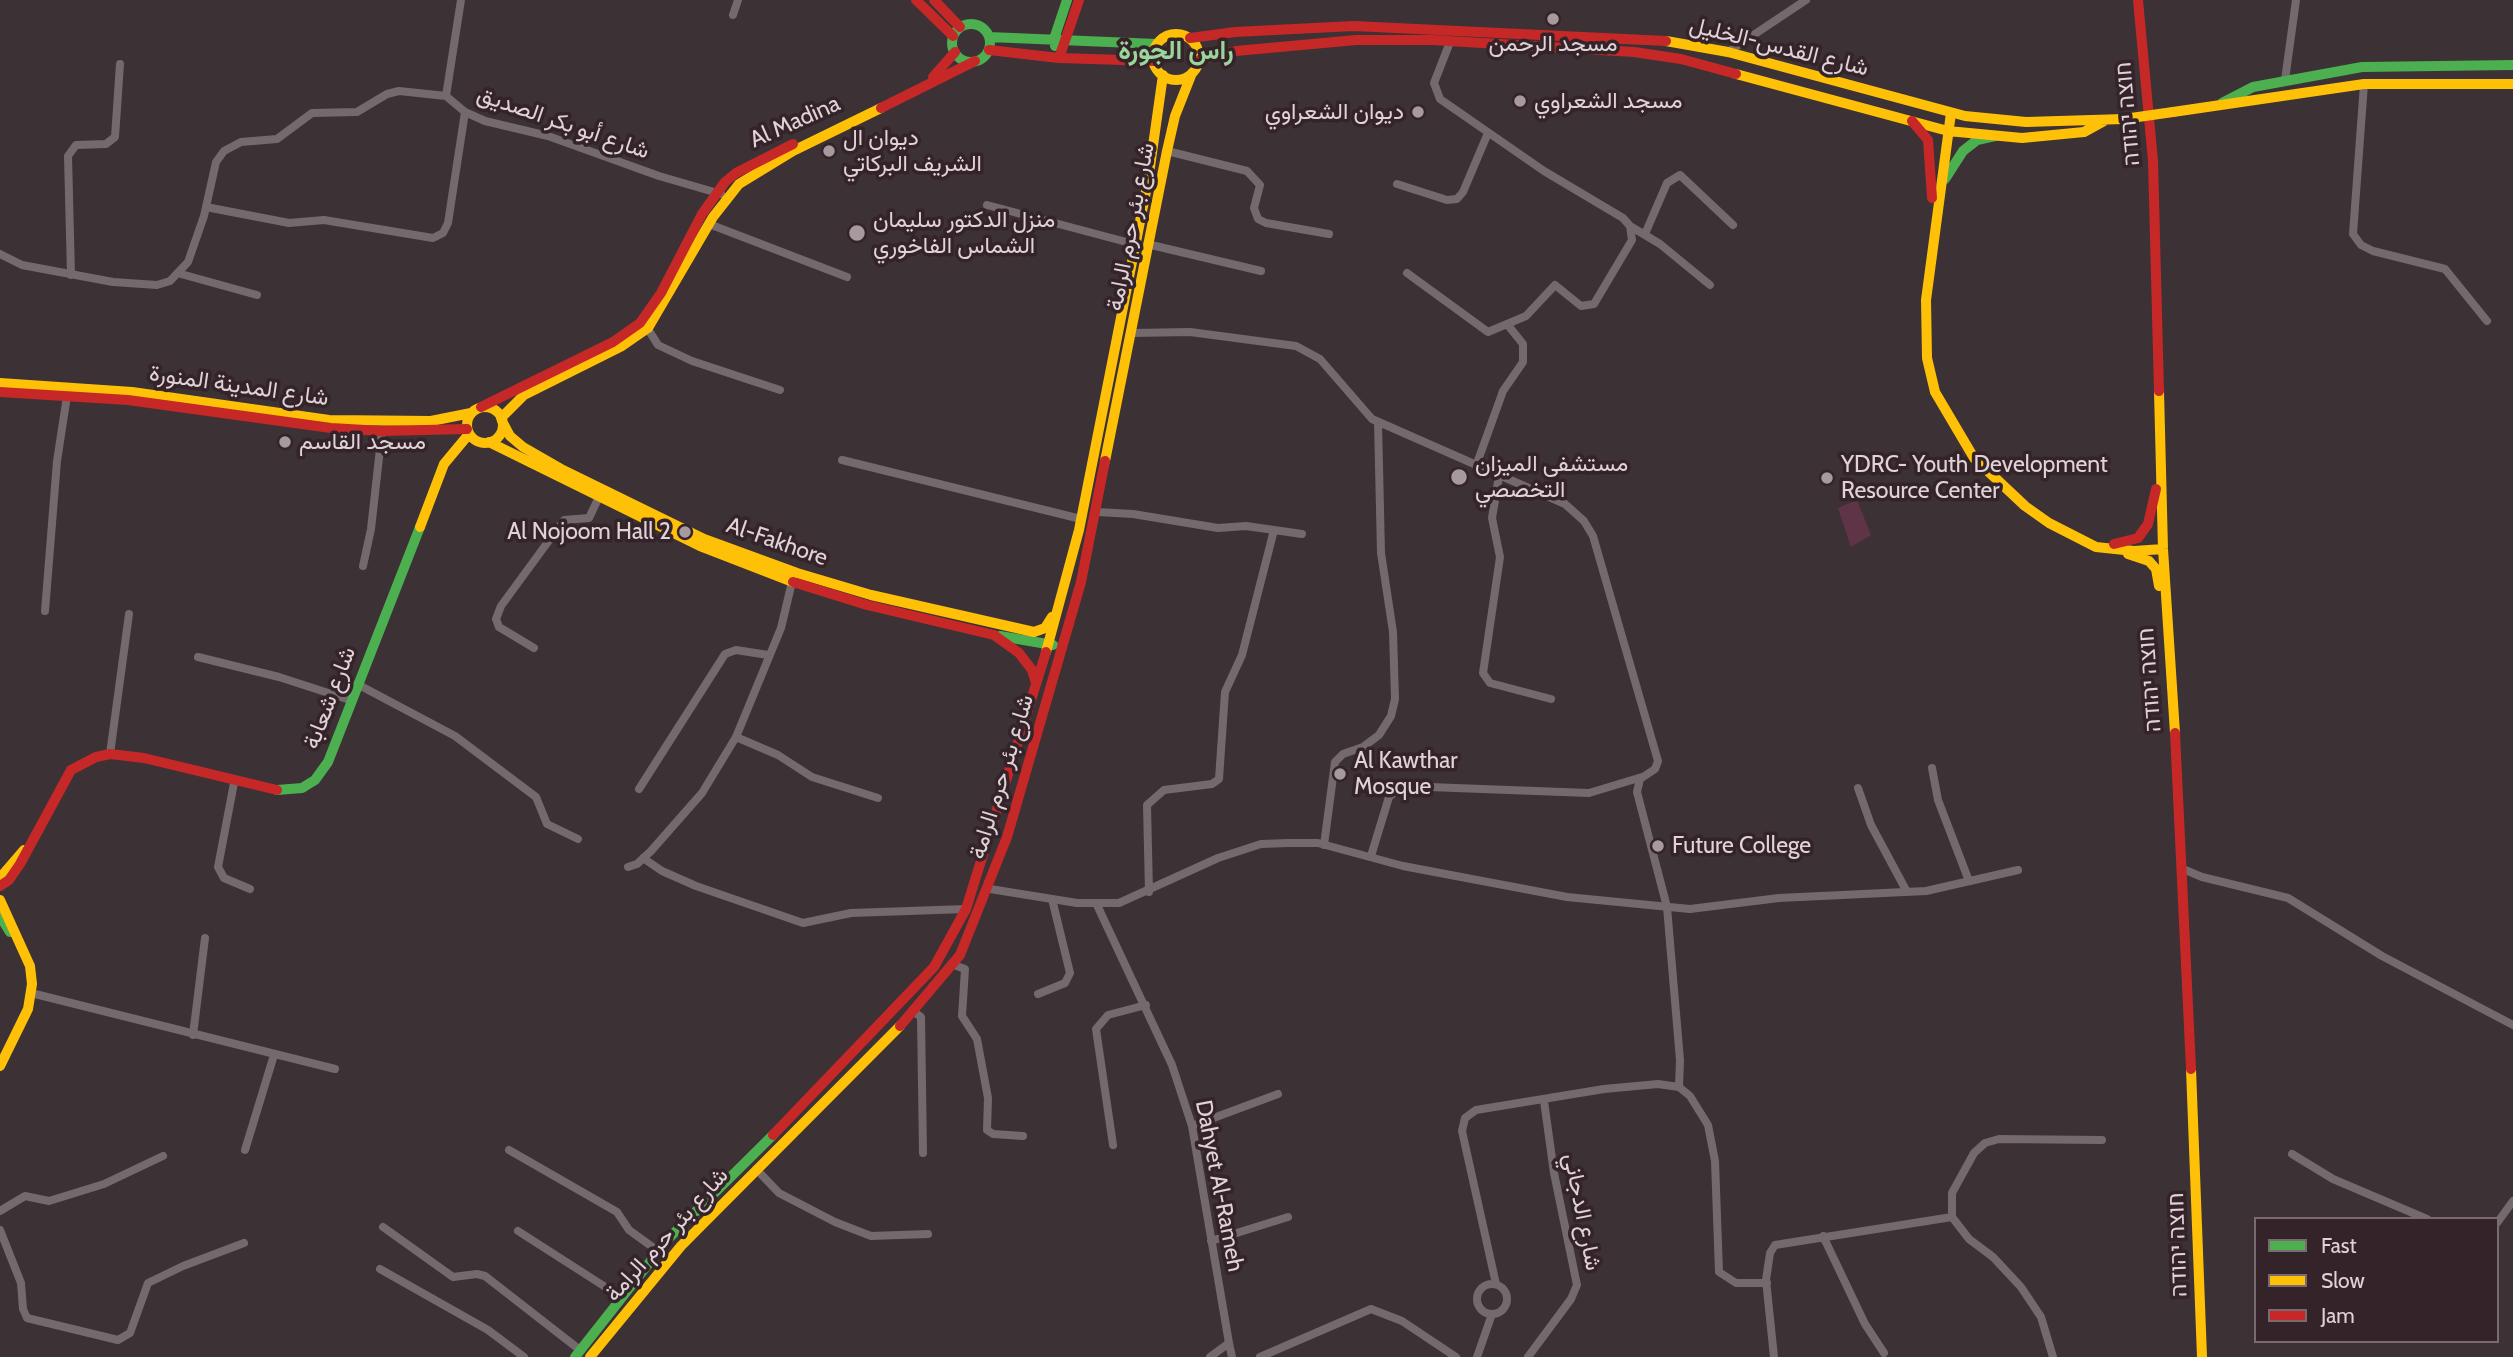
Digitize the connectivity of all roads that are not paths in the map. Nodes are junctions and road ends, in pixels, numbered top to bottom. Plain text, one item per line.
1 (461, 0) edge
2 (738, 0) edge
3 (916, 0) edge
4 (934, 0) edge
5 (1068, 0) edge
6 (1080, 0) edge
7 (1806, 0) edge
8 (2138, 0) edge
9 (2296, 0) edge
10 (733, 15) dead end
11 (957, 32) junction
12 (989, 37) junction
13 (1190, 38) junction
14 (1054, 39) junction
15 (1067, 40) junction
16 (1450, 42) junction
17 (1157, 44) junction
18 (989, 50) junction
19 (955, 52) junction
20 (1728, 52) junction
21 (1059, 58) junction
22 (1199, 60) junction
23 (975, 61) junction
24 (1154, 61) junction
25 (120, 64) dead end
26 (2513, 65) edge
27 (1192, 73) junction
28 (1163, 75) junction
29 (2285, 80) junction
30 (2364, 84) junction
31 (2513, 84) edge
32 (911, 93) junction
33 (446, 96) junction
34 (2214, 107) junction
35 (465, 112) junction
36 (1951, 113) junction
37 (1912, 121) junction
38 (2104, 121) junction
39 (1948, 131) junction
40 (1488, 133) junction
41 (1995, 136) junction
42 (1167, 151) junction
43 (1397, 184) dead end
44 (722, 194) junction
45 (1939, 201) junction
46 (987, 205) dead end
47 (206, 207) junction
48 (1936, 217) junction
49 (709, 224) junction
50 (1733, 225) dead end
51 (1630, 226) junction
52 (1329, 234) dead end
53 (1645, 234) junction
54 (1134, 244) junction
55 (1147, 244) junction
56 (1, 257) edge
57 (1261, 271) dead end
58 (1407, 273) dead end
59 (181, 274) junction
60 (71, 275) junction
61 (847, 277) dead end
62 (1710, 285) dead end
63 (257, 295) dead end
64 (2487, 321) dead end
65 (1507, 324) junction
66 (645, 325) junction
67 (1132, 333) junction
68 (0, 383) edge
69 (780, 390) dead end
70 (0, 392) edge
71 (67, 396) junction
72 (476, 410) junction
73 (502, 420) junction
74 (1378, 422) junction
75 (382, 431) junction
76 (468, 431) junction
77 (489, 442) junction
78 (2160, 455) junction
79 (842, 460) dead end
80 (1476, 466) junction
81 (1499, 476) junction
82 (598, 497) junction
83 (1097, 512) junction
84 (1081, 519) junction
85 (1274, 530) junction
86 (1302, 534) dead end
87 (2096, 547) junction
88 (2163, 549) junction
89 (363, 566) dead end
90 (792, 582) junction
91 (1058, 609) junction
92 (45, 611) dead end
93 (129, 614) dead end
94 (1039, 631) junction
95 (994, 635) junction
96 (1048, 644) junction
97 (1063, 647) junction
98 (2168, 647) junction
99 (534, 648) dead end
100 (768, 655) junction
101 (198, 657) dead end
102 (357, 684) junction
103 (1036, 684) junction
104 (1551, 699) dead end
105 (350, 700) junction
106 (736, 737) junction
107 (110, 754) junction
108 (1931, 768) dead end
109 (1642, 777) junction
110 (234, 783) junction
111 (1858, 788) dead end
112 (639, 789) dead end
113 (878, 798) dead end
114 (578, 839) dead end
115 (1324, 845) junction
116 (28, 846) junction
117 (1371, 856) junction
118 (643, 858) junction
119 (628, 867) dead end
120 (2183, 869) junction
121 (2018, 870) dead end
122 (0, 878) edge
123 (1969, 881) junction
124 (0, 886) edge
125 (990, 888) junction
126 (250, 889) dead end
127 (1149, 892) junction
128 (1907, 892) junction
129 (1052, 899) junction
130 (0, 900) edge
131 (1097, 905) junction
132 (1667, 907) junction
133 (966, 909) junction
134 (0, 916) edge
135 (205, 938) dead end
136 (17, 939) junction
137 (951, 964) junction
138 (31, 993) junction
139 (1038, 994) dead end
140 (1146, 1005) junction
141 (914, 1012) junction
142 (2513, 1025) edge
143 (193, 1035) junction
144 (274, 1055) junction
145 (0, 1066) edge
146 (335, 1069) dead end
147 (1679, 1087) junction
148 (1278, 1094) dead end
149 (1544, 1101) junction
150 (1192, 1126) junction
151 (1023, 1136) dead end
152 (2102, 1140) dead end
153 (1113, 1145) dead end
154 (246, 1150) dead end
155 (509, 1150) dead end
156 (923, 1153) dead end
157 (2292, 1154) dead end
158 (163, 1156) dead end
159 (756, 1169) junction
160 (2513, 1201) edge
161 (0, 1211) edge
162 (1288, 1217) dead end
163 (1952, 1217) junction
164 (2422, 1217) edge
165 (2499, 1220) edge
166 (383, 1227) dead end
167 (0, 1230) edge
168 (518, 1231) dead end
169 (928, 1234) dead end
170 (1823, 1236) junction
171 (1211, 1241) junction
172 (244, 1243) dead end
173 (658, 1251) junction
174 (380, 1269) dead end
175 (1767, 1283) junction
176 (1496, 1284) junction
177 (621, 1297) junction
178 (1492, 1314) junction
179 (1229, 1343) junction
180 (577, 1353) edge
181 (1884, 1353) dead end
182 (524, 1357) edge
183 (590, 1357) edge
184 (1210, 1357) edge
185 (1232, 1357) edge
186 (1260, 1357) edge
187 (1456, 1357) edge
188 (1476, 1357) edge
189 (1528, 1357) edge
190 (1774, 1357) edge
191 (2053, 1357) edge
192 (2202, 1357) edge

1 - 33 street
2 - 10 street
3 - 11 main road
4 - 11 main road
5 - 14 main road
6 - 15 main road
7 - 20 street
8 - 78 main road, חוצה יהודה
9 - 29 street
11 - 12 main road
11 - 19 main road
12 - 14 main road
12 - 18 main road
13 - 17 main road
13 - 20 main road, شارع القدس-الخليل
13 - 22 main road
14 - 15 main road
14 - 21 main road
15 - 17 main road
15 - 21 main road
16 - 22 main road, شارع القدس-الخليل
16 - 37 main road, شارع القدس-الخليل
16 - 40 street
17 - 24 main road
18 - 21 main road
18 - 23 main road
19 - 23 main road
19 - 32 main road
20 - 36 main road, شارع القدس-الخليل
21 - 24 main road
22 - 27 main road
23 - 32 main road
24 - 28 main road
25 - 60 street
26 - 29 main road, شارع القدس-الخليل
27 - 28 main road
27 - 42 main road, شارع بئر حرم الرامة
28 - 54 main road, شارع بئر حرم الرامة
29 - 34 main road, شارع القدس-الخليل
30 - 31 main road, شارع القدس-الخليل
30 - 34 main road, شارع القدس-الخليل
30 - 64 street
32 - 44 main road, Al Madina
33 - 35 street, شارع أبو بكر الصديق
33 - 47 street, شارع أبو بكر الصديق
34 - 38 main road, شارع القدس-الخليل, bridge
35 - 44 street, شارع أبو بكر الصديق
35 - 47 street
36 - 38 main road, شارع القدس-الخليل
36 - 39 main road
37 - 39 main road, شارع القدس-الخليل
37 - 48 main road
38 - 41 main road, شارع القدس-الخليل
39 - 41 main road, شارع القدس-الخليل
39 - 45 main road
40 - 43 street
40 - 51 street
41 - 45 main road
42 - 52 street
42 - 55 main road, شارع بئر حرم الرامة
44 - 49 main road, Al Madina
44 - 66 main road, Al Madina
45 - 48 main road
46 - 54 street
47 - 59 street, شارع أبو بكر الصديق
48 - 87 main road
49 - 61 street
49 - 66 main road, Al Madina
50 - 53 street
51 - 53 street
51 - 65 street
53 - 62 street
54 - 84 main road, شارع بئر حرم الرامة
55 - 57 street
55 - 67 main road, شارع بئر حرم الرامة
56 - 60 street
58 - 65 street
59 - 60 street
59 - 63 street
65 - 80 street
66 - 69 street
66 - 72 main road, Al Madina
66 - 73 main road, Al Madina
67 - 74 street
67 - 83 main road, شارع بئر حرم الرامة
68 - 72 main road, شارع المدينة المنورة
70 - 71 main road, شارع المدينة المنورة
71 - 75 main road, شارع المدينة المنورة
71 - 92 street
72 - 73 main road
72 - 76 main road
73 - 77 main road, Al Madina
73 - 94 main road, Al-Fakhore
74 - 80 street
74 - 115 street
75 - 76 main road, شارع المدينة المنورة
75 - 89 street
76 - 77 main road
76 - 102 main road, شارع شعابة
77 - 82 main road, Al-Fakhore
78 - 87 main road
78 - 88 main road, חוצה יהודה
79 - 84 street
80 - 81 street
81 - 104 street
81 - 109 street
82 - 90 main road, Al-Fakhore
82 - 99 street
83 - 85 street
83 - 97 main road, شارع بئر حرم الرامة
84 - 91 main road, شارع بئر حرم الرامة
85 - 86 street
85 - 127 street
87 - 88 main road
87 - 98 main road
88 - 98 main road, חוצה יהודה
90 - 95 main road, Al-Fakhore
90 - 100 street
91 - 94 main road
91 - 96 main road, شارع بئر حرم الرامة
93 - 107 street
94 - 96 main road
95 - 96 main road
95 - 103 main road, Al-Fakhore
96 - 97 main road
96 - 103 main road, شارع بئر حرم الرامة
97 - 125 main road, شارع بئر حرم الرامة
98 - 120 main road, חוצה יהודה
100 - 106 street
100 - 112 street
101 - 105 street
102 - 105 main road, شارع شعابة
102 - 114 street
103 - 133 main road, شارع بئر حرم الرامة
105 - 110 main road, شارع شعابة
106 - 113 street
106 - 118 street
107 - 110 main road, شارع شعابة
107 - 116 main road, شارع شعابة
108 - 123 street
109 - 117 street
109 - 132 street
110 - 126 street
111 - 128 street
115 - 117 street
115 - 127 street
116 - 122 main road
116 - 124 main road
117 - 132 street
118 - 119 street
118 - 133 street
120 - 142 street
120 - 192 main road, חוצה יהודה
121 - 123 street
123 - 128 street
125 - 129 street
125 - 137 main road, شارع بئر حرم الرامة
127 - 131 street
128 - 132 street
129 - 131 street
129 - 139 street
130 - 136 main road
131 - 140 street, Dahyet Al-Rameh
132 - 147 street
133 - 173 main road, شارع بئر حرم الرامة
134 - 136 main road
135 - 143 street
136 - 138 main road
137 - 141 main road, شارع بئر حرم الرامة
137 - 151 street
138 - 143 street
138 - 145 main road
140 - 150 street, Dahyet Al-Rameh
140 - 153 street
141 - 156 street
141 - 159 main road, شارع بئر حرم الرامة
143 - 144 street
144 - 146 street
144 - 154 street
147 - 149 street
147 - 175 street
148 - 150 street
149 - 176 street
149 - 189 street, شارع الدجاني
150 - 171 street, Dahyet Al-Rameh
152 - 163 street
155 - 173 street
157 - 164 street
158 - 161 street
159 - 169 street
159 - 183 main road, شارع بئر حرم الرامة
160 - 165 street
162 - 171 street
163 - 170 street
163 - 191 street
166 - 180 street
167 - 172 street
168 - 177 street
170 - 175 street
170 - 181 street
171 - 179 street, Dahyet Al-Rameh
173 - 177 main road, شارع بئر حرم الرامة
174 - 182 street
175 - 190 street
176 - 178 street
176 - 178 street
177 - 180 main road, شارع بئر حرم الرامة
178 - 188 street
179 - 184 street
179 - 185 street, Dahyet Al-Rameh
186 - 187 street

